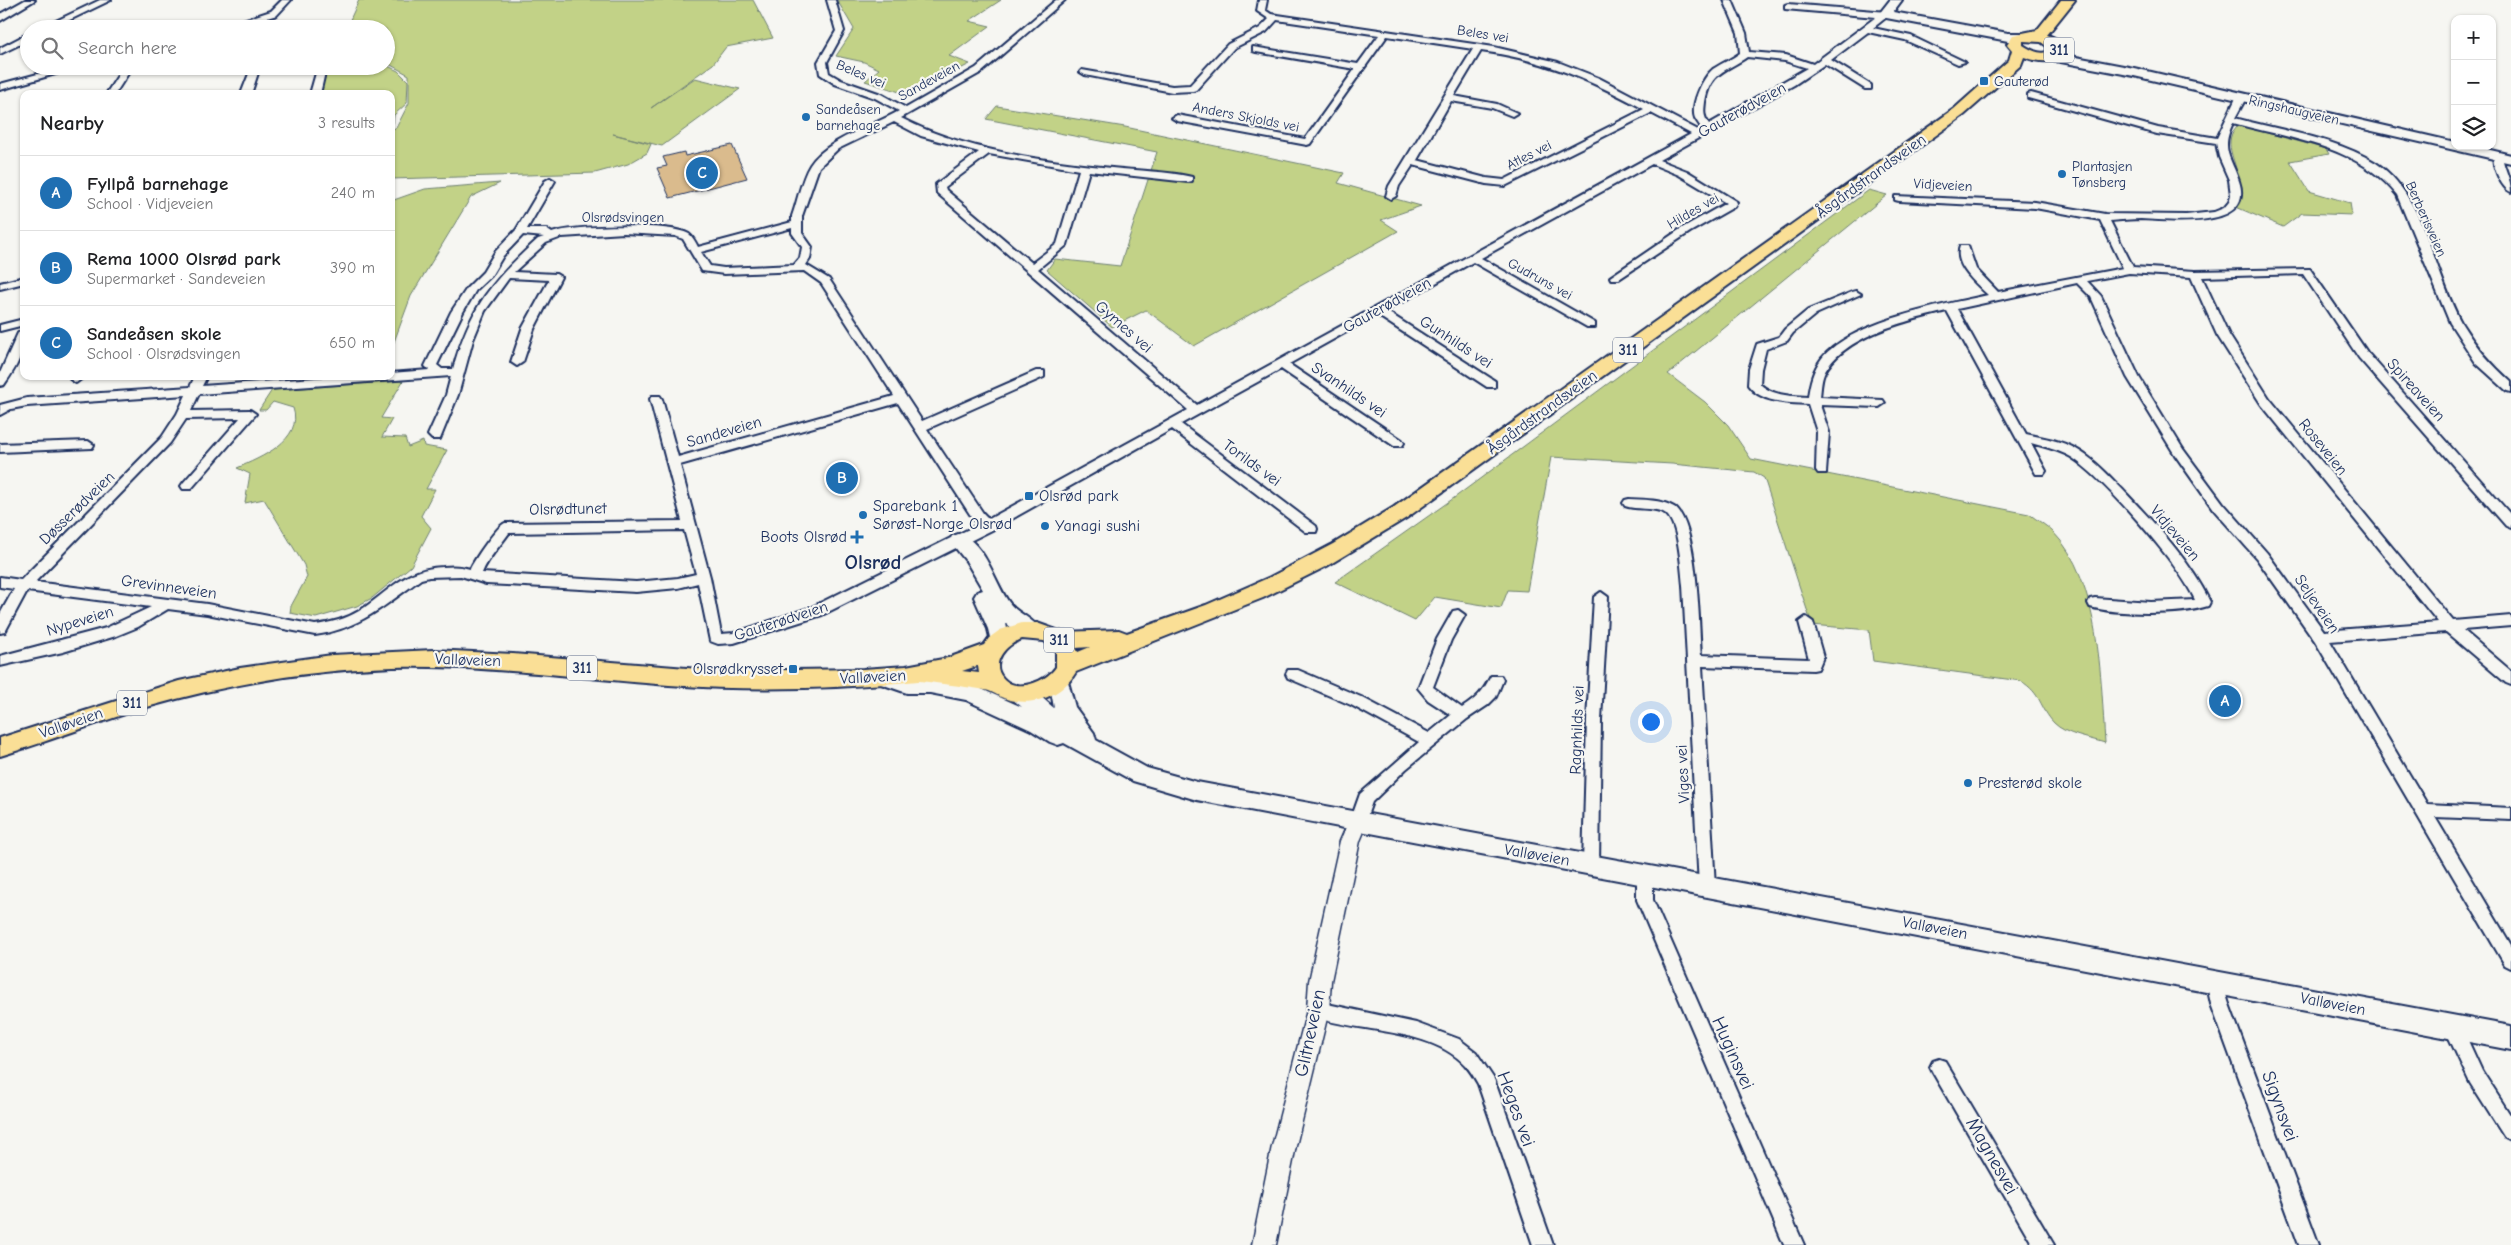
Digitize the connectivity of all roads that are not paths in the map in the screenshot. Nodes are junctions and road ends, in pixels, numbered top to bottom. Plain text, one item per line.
1 (31, 0) edge
2 (107, 0) edge
3 (287, 0) edge
4 (831, 0) edge
5 (1061, 0) edge
6 (1263, 0) edge
7 (1728, 0) edge
8 (1896, 0) edge
9 (2068, 0) edge
10 (2077, 0) edge
11 (1788, 7) dead end
12 (1885, 14) junction
13 (1275, 17) junction
14 (0, 18) edge
15 (63, 20) edge
16 (268, 20) edge
17 (1868, 29) junction
18 (1385, 33) junction
19 (20, 41) edge
20 (2022, 42) junction
21 (1478, 48) junction
22 (1256, 49) dead end
23 (2051, 50) junction
24 (0, 51) edge
25 (1745, 54) junction
26 (1826, 61) junction
27 (1961, 62) dead end
28 (1360, 68) junction
29 (1815, 68) junction
30 (1085, 72) dead end
31 (46, 75) edge
32 (123, 75) edge
33 (253, 75) edge
34 (319, 75) edge
35 (2, 87) edge
36 (1868, 87) dead end
37 (113, 90) edge
38 (247, 90) edge
39 (316, 90) edge
40 (2031, 96) dead end
41 (1449, 98) junction
42 (2241, 98) junction
43 (0, 100) edge
44 (1975, 100) junction
45 (1652, 109) junction
46 (905, 111) junction
47 (1512, 113) dead end
48 (894, 118) junction
49 (1177, 118) dead end
50 (2231, 120) junction
51 (1702, 131) junction
52 (2221, 141) junction
53 (2451, 145) edge
54 (2471, 150) edge
55 (987, 151) junction
56 (2504, 158) edge
57 (1652, 160) junction
58 (1411, 162) junction
59 (1085, 168) junction
60 (1188, 179) dead end
61 (550, 181) dead end
62 (2511, 189) edge
63 (1391, 196) dead end
64 (1899, 198) dead end
65 (2104, 218) junction
66 (796, 224) junction
67 (520, 232) junction
68 (550, 237) junction
69 (1964, 248) dead end
70 (694, 250) junction
71 (1474, 258) junction
72 (797, 268) junction
73 (1032, 268) junction
74 (2129, 270) junction
75 (2306, 271) joint
76 (506, 274) junction
77 (2195, 274) junction
78 (1615, 277) dead end
79 (2079, 279) junction
80 (20, 281) edge
81 (0, 286) edge
82 (1856, 294) dead end
83 (1996, 296) junction
84 (1950, 307) junction
85 (1378, 311) junction
86 (20, 323) edge
87 (1591, 325) dead end
88 (0, 328) edge
89 (20, 343) edge
90 (517, 362) dead end
91 (1281, 364) junction
92 (458, 372) junction
93 (440, 374) junction
94 (1040, 374) dead end
95 (395, 377) edge
96 (200, 380) edge
97 (359, 380) edge
98 (0, 382) edge
99 (1492, 384) dead end
100 (2511, 388) edge
101 (196, 392) junction
102 (900, 398) junction
103 (656, 399) dead end
104 (1813, 402) junction
105 (1879, 403) dead end
106 (1196, 410) junction
107 (0, 411) edge
108 (182, 415) junction
109 (1172, 424) junction
110 (920, 427) junction
111 (436, 436) dead end
112 (2023, 437) junction
113 (1398, 443) dead end
114 (88, 445) dead end
115 (0, 448) edge
116 (672, 463) junction
117 (1822, 470) dead end
118 (2040, 471) dead end
119 (187, 486) dead end
120 (1630, 503) dead end
121 (2511, 523) edge
122 (689, 525) junction
123 (989, 526) junction
124 (1311, 529) dead end
125 (959, 542) junction
126 (474, 575) junction
127 (703, 577) junction
128 (0, 582) edge
129 (24, 585) junction
130 (1601, 597) dead end
131 (2095, 602) dead end
132 (166, 604) junction
133 (1458, 615) dead end
134 (2511, 621) edge
135 (1806, 622) dead end
136 (2450, 626) junction
137 (0, 628) edge
138 (1159, 629) junction
139 (1030, 630) junction
140 (2320, 637) junction
141 (1059, 640) junction
142 (995, 646) junction
143 (0, 660) edge
144 (1694, 660) junction
145 (1063, 673) junction
146 (922, 674) junction
147 (1293, 674) dead end
148 (885, 677) junction
149 (2511, 679) edge
150 (1496, 680) dead end
151 (995, 684) junction
152 (1019, 693) junction
153 (1462, 715) junction
154 (24, 740) junction
155 (1430, 741) junction
156 (0, 747) edge
157 (0, 753) edge
158 (1100, 753) junction
159 (2422, 810) junction
160 (2511, 814) edge
161 (1358, 822) junction
162 (1592, 865) junction
163 (1645, 874) junction
164 (1707, 886) junction
165 (2511, 960) edge
166 (2214, 981) junction
167 (1318, 1010) junction
168 (2453, 1027) junction
169 (2511, 1038) edge
170 (1939, 1067) dead end
171 (2511, 1132) edge
172 (1264, 1245) edge
173 (1543, 1245) edge
174 (1794, 1245) edge
175 (2044, 1245) edge
176 (2309, 1245) edge

1 - 14 street
2 - 15 street
3 - 16 street
4 - 46 street, Beles vei
5 - 46 street, Sandeveien
6 - 13 street
7 - 25 street
8 - 12 main road, Gauterødveien
9 - 20 main road, Åsgårdstrandsveien / 311
10 - 23 main road, 311
11 - 12 street
12 - 17 street, Gauterødveien
12 - 20 main road
13 - 18 street, Beles vei
13 - 30 street
17 - 26 street, Gauterødveien
17 - 27 street
18 - 21 street, Beles vei
18 - 28 street, Anders Skjolds vei
19 - 24 street
20 - 23 main road, 311
20 - 23 main road, 311
20 - 44 main road, Åsgårdstrandsveien / 311
21 - 41 street
21 - 45 street, Beles vei
22 - 28 street
23 - 42 main road, Ringshaugveien
23 - 44 main road, Åsgårdstrandsveien / 311
25 - 29 street, Gauterødveien
25 - 51 street
26 - 29 street, Gauterødveien
26 - 36 street
28 - 49 street, Anders Skjolds vei
29 - 51 street, Gauterødveien
31 - 35 street
32 - 37 street
33 - 38 street
34 - 39 street
35 - 43 street
40 - 52 street
41 - 47 street
41 - 58 street
42 - 50 street
42 - 53 main road, Ringshaugveien
44 - 138 main road, Åsgårdstrandsveien / 311
45 - 51 street, Beles vei
45 - 58 street, Atles vei
46 - 48 street, Sandeveien
48 - 55 street
48 - 66 street, Sandeveien
50 - 52 street
50 - 100 street, Berberisveien
51 - 57 street, Gauterødveien
52 - 65 street, Vidjeveien
54 - 56 main road, Ringshaugveien
55 - 59 street
55 - 73 street, Gymes vei
56 - 62 street
57 - 71 street, Gauterødveien
57 - 78 street, Hildes vei
58 - 63 street
59 - 60 street
59 - 73 street
61 - 67 street
64 - 65 street, Vidjeveien
65 - 74 street
66 - 70 street
66 - 72 street
67 - 68 street, Olsrødsvingen
67 - 93 street
68 - 70 street, Olsrødsvingen
68 - 76 street, Olsrødsvingen
69 - 83 street
70 - 72 street, Olsrødsvingen
71 - 85 street, Gauterødveien
71 - 87 street, Gudruns vei
72 - 102 street
73 - 106 street, Gymes vei
74 - 77 street
74 - 79 street
75 - 77 street
75 - 121 street, Spireaveien
76 - 90 street
76 - 92 street, Olsrødsvingen
77 - 136 street, Roseveien
79 - 83 street
79 - 140 street, Seljeveien
80 - 81 street
82 - 104 street
83 - 84 street
84 - 104 street
84 - 112 street
85 - 91 street, Gauterødveien
85 - 99 street, Gunhilds vei
86 - 88 street
89 - 98 street
91 - 106 street, Gauterødveien
91 - 113 street, Svanhilds vei
92 - 93 street
92 - 111 street, Olsrødsvingen
93 - 95 street
94 - 110 street
96 - 101 street, Døsserødveien
97 - 101 street
101 - 107 street
101 - 108 street, Døsserødveien
102 - 110 street
102 - 116 street, Sandeveien
103 - 116 street, Gauterødveien
104 - 105 street
104 - 117 street
106 - 109 street, Gauterødveien
108 - 119 street
108 - 129 street, Døsserødveien
109 - 123 street, Gauterødveien
109 - 124 street, Torilds vei
110 - 123 street
112 - 118 street
112 - 131 street, Vidjeveien
114 - 115 street
116 - 122 street, Gauterødveien
120 - 144 street, Viges vei
122 - 126 street, Olsrødtunet
122 - 127 street, Gauterødveien
123 - 125 street, Gauterødveien
125 - 127 street, Gauterødveien
125 - 139 main road
125 - 142 main road
126 - 127 street
126 - 132 street, Grevinneveien
128 - 129 street, Grevinneveien
129 - 132 street, Grevinneveien
129 - 137 street, Døsserødveien
130 - 162 street, Ragnhilds vei
132 - 143 street, Nypeveien
133 - 153 street
134 - 136 street
135 - 144 street
136 - 140 street
136 - 149 street, Roseveien
138 - 141 main road, Åsgårdstrandsveien / 311
138 - 145 main road, Åsgårdstrandsveien / 311
139 - 141 main road, 311
139 - 142 main road, 311
140 - 159 street, Seljeveien
141 - 145 main road, 311
142 - 146 main road, Valløveien / 311
142 - 151 main road
144 - 164 street, Viges vei
145 - 152 main road, 311
145 - 158 main road, Valløveien
146 - 148 main road, Valløveien / 311
146 - 151 main road, Valløveien / 311
147 - 155 street
148 - 154 main road, Valløveien / 311
148 - 158 main road
150 - 153 street
151 - 152 main road, 311
152 - 158 main road, Valløveien
153 - 155 street
154 - 156 main road, Valløveien / 311
154 - 157 main road, Valløveien / 311
155 - 161 street
158 - 161 main road, Valløveien
159 - 160 street
159 - 165 street, Seljeveien
161 - 162 main road, Valløveien
161 - 167 street, Glitneveien
162 - 163 main road, Valløveien
163 - 164 main road, Valløveien
163 - 174 street, Huginsvei
164 - 166 main road, Valløveien
166 - 168 main road, Valløveien
166 - 176 street, Sigynsvei
167 - 172 street, Glitneveien
167 - 173 street, Heges vei
168 - 169 main road, Valløveien
168 - 171 street
170 - 175 street, Magnesvei

